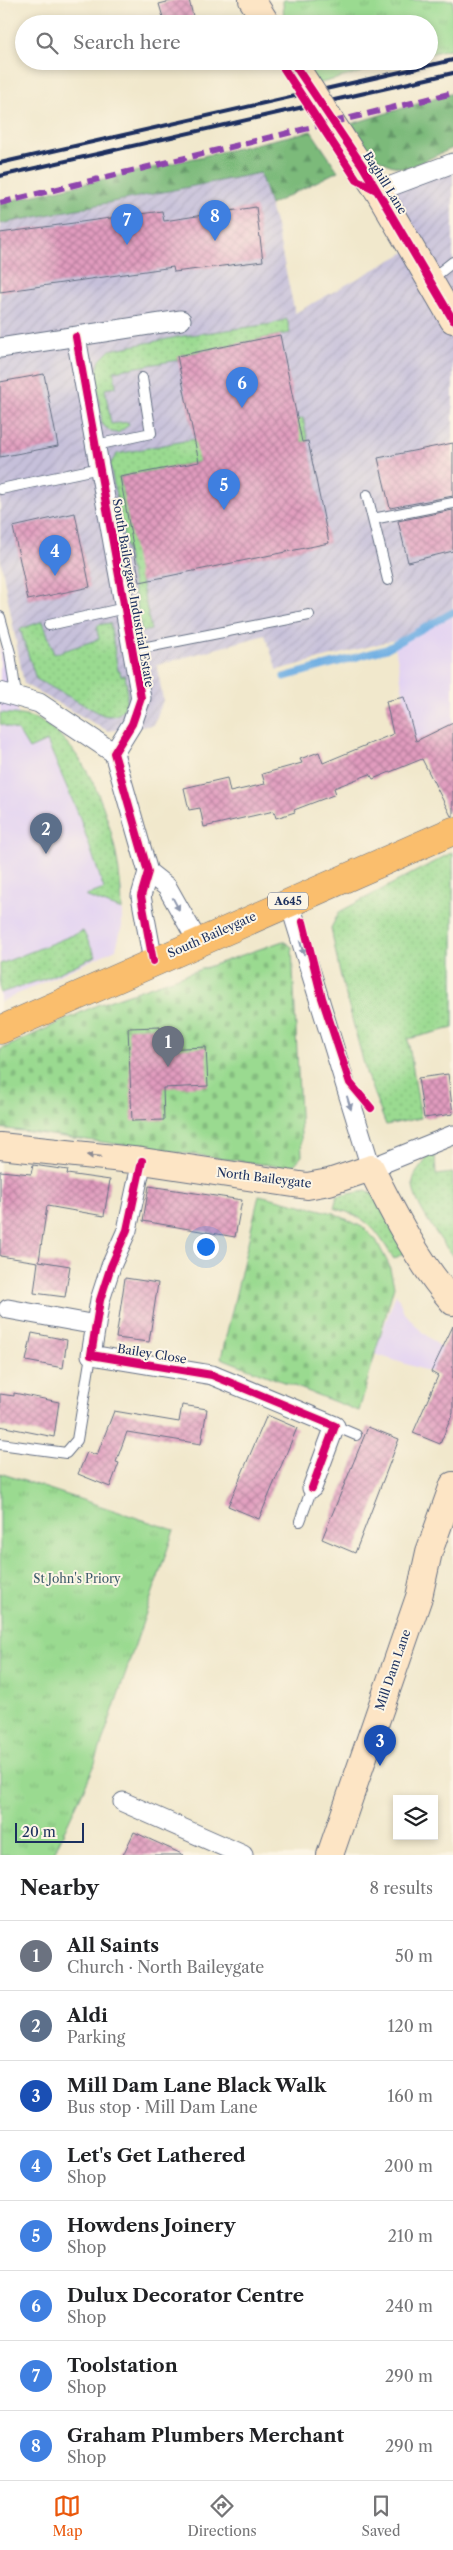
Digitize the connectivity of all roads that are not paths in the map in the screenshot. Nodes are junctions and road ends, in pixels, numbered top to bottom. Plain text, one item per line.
1 (252, 0) edge
2 (261, 15) edge
3 (298, 70) edge
4 (453, 163) edge
5 (378, 191) junction
6 (453, 262) edge
7 (430, 280) junction
8 (181, 320) dead end
9 (453, 320) edge
10 (76, 337) junction
11 (0, 348) edge
12 (142, 378) dead end
13 (96, 445) junction
14 (100, 468) junction
15 (1, 489) edge
16 (367, 495) dead end
17 (453, 503) edge
18 (373, 519) junction
19 (388, 580) dead end
20 (125, 608) junction
21 (309, 614) dead end
22 (0, 618) edge
23 (49, 625) dead end
24 (132, 650) junction
25 (8, 693) edge
26 (114, 753) junction
27 (453, 831) edge
28 (148, 872) junction
29 (289, 901) junction
30 (198, 942) junction
31 (153, 961) junction
32 (0, 1030) edge
33 (453, 1135) edge
34 (0, 1146) edge
35 (142, 1162) junction
36 (371, 1168) junction
37 (453, 1302) edge
38 (8, 1309) dead end
39 (96, 1326) junction
40 (91, 1355) junction
41 (335, 1426) junction
42 (356, 1435) dead end
43 (0, 1444) edge
44 (453, 1485) edge
45 (312, 1488) joint
46 (300, 1521) dead end
47 (123, 1802) dead end
48 (243, 1855) edge
49 (330, 1855) edge

1 - 2 street
3 - 5 street, Baghill Lane, bridge
4 - 5 street
5 - 7 street, Baghill Lane
6 - 7 lane
7 - 9 street, Baghill Lane
8 - 10 street
10 - 11 street
10 - 13 street, South Baileygaet Industrial Estate
12 - 13 lane
13 - 14 street, South Baileygaet Industrial Estate
14 - 15 lane
14 - 20 street, South Baileygaet Industrial Estate
16 - 18 lane
17 - 18 lane
18 - 19 lane
20 - 23 lane
20 - 24 street, South Baileygaet Industrial Estate
21 - 24 lane
22 - 25 lane
24 - 26 street, South Baileygaet Industrial Estate
25 - 26 street
26 - 28 street
27 - 29 highway, South Baileygate / A645
28 -> 30 street
28 - 31 street
29 - 30 highway, South Baileygate / A645
29 -> 36 street
30 - 31 highway, South Baileygate / A645
31 - 32 highway, South Baileygate / A645
33 - 36 street
35 -> 34 street, North Baileygate
35 - 36 street, North Baileygate
35 - 39 street
36 - 37 street
38 - 39 street
39 - 40 street
40 - 41 street, Bailey Close
40 - 43 lane
41 - 42 lane, Bailey Close
41 - 45 street
44 - 49 street, Mill Dam Lane
45 - 46 lane
47 - 48 street

